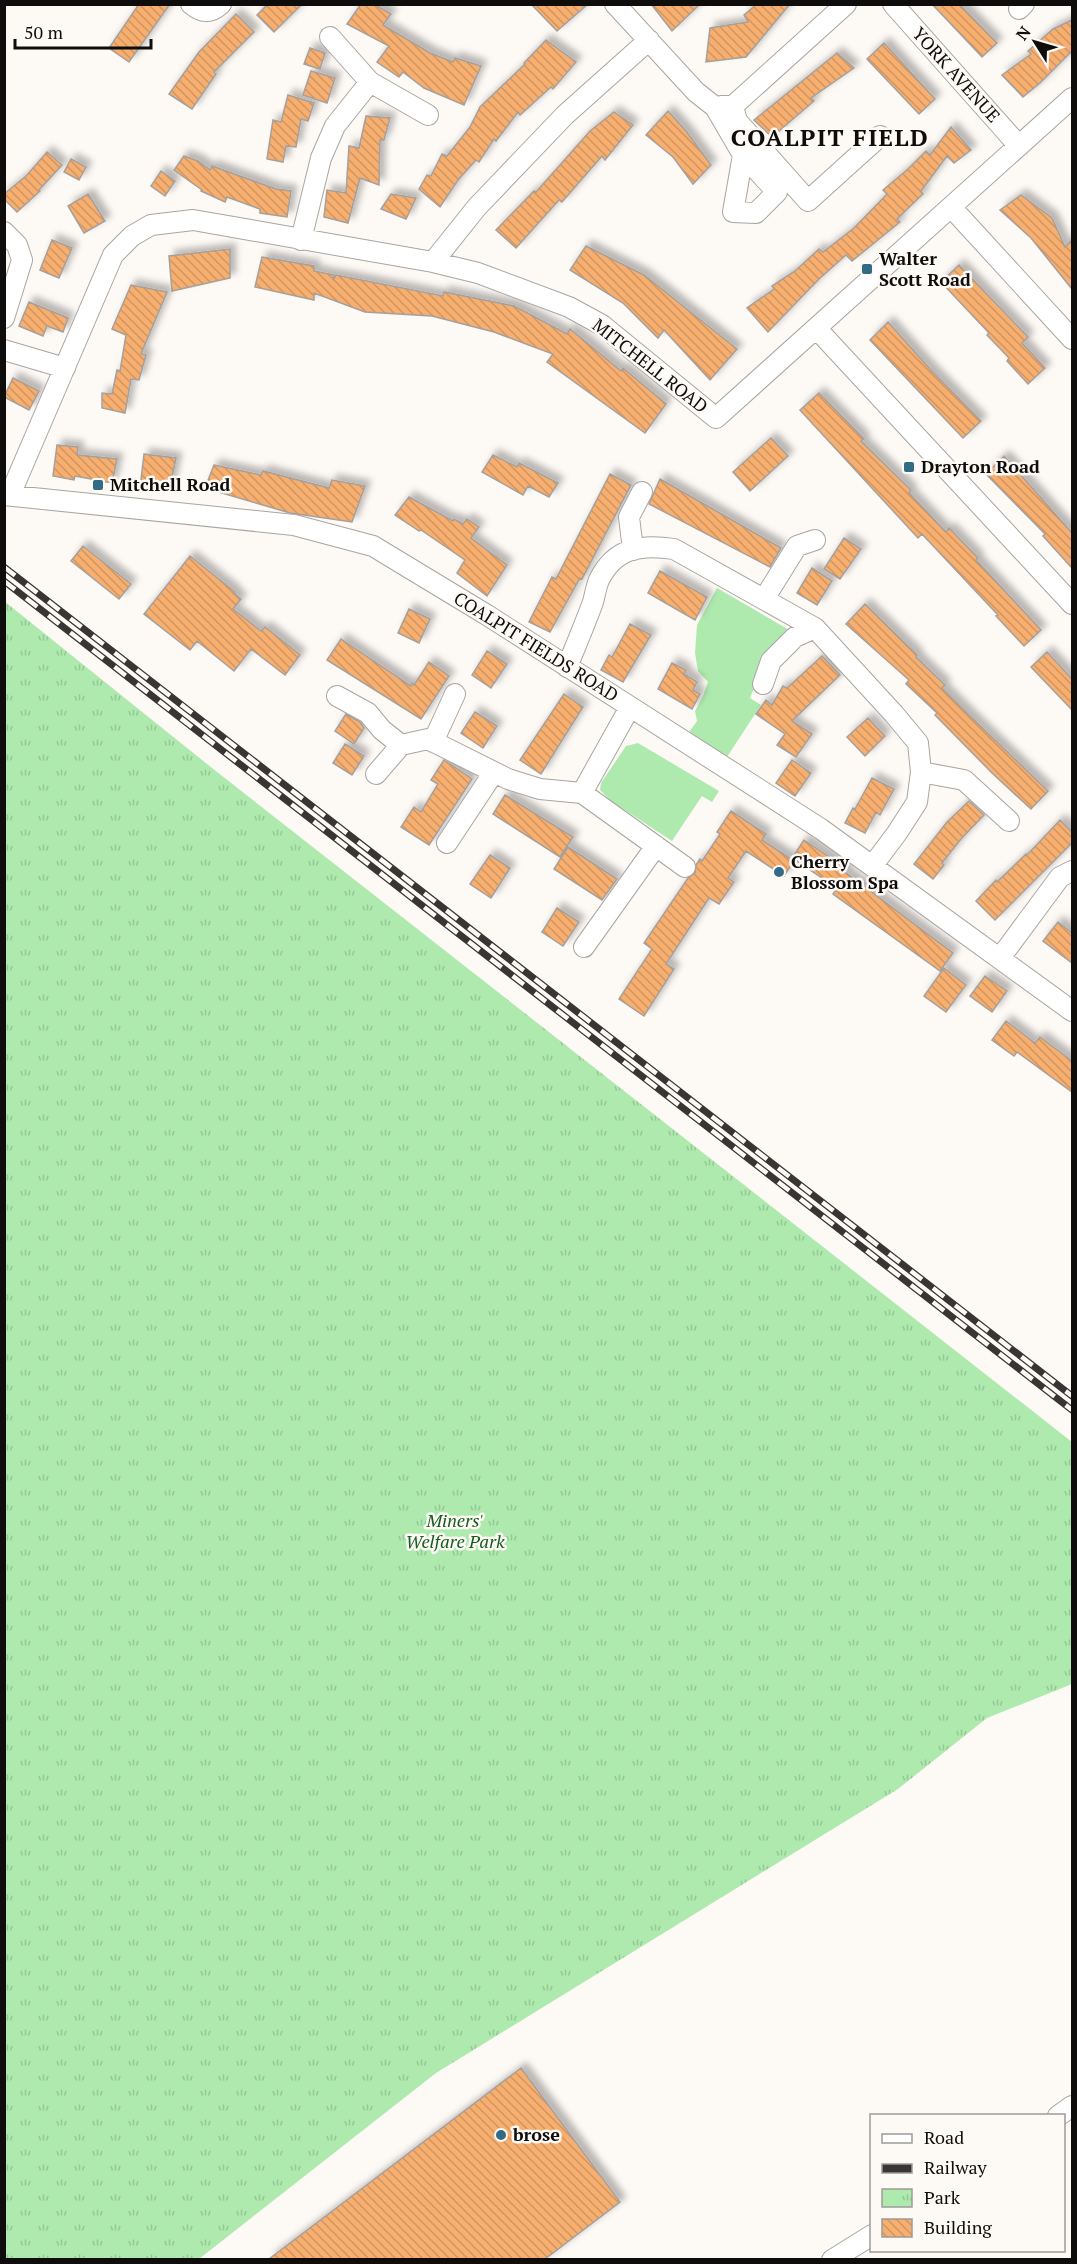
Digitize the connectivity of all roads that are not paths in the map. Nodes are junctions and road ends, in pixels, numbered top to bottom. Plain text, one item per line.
1 (191, 4) edge
2 (221, 4) edge
3 (615, 4) edge
4 (846, 4) edge
5 (892, 4) edge
6 (330, 37) dead end
7 (649, 40) junction
8 (370, 82) junction
9 (1072, 98) edge
10 (724, 106) junction
11 (428, 115) dead end
12 (880, 136) dead end
13 (1019, 146) junction
14 (743, 155) dead end
15 (951, 207) junction
16 (4, 232) edge
17 (302, 240) junction
18 (433, 262) junction
19 (4, 318) edge
20 (816, 328) junction
21 (1072, 339) edge
22 (4, 350) edge
23 (65, 368) junction
24 (642, 492) dead end
25 (7, 495) edge
26 (815, 540) dead end
27 (633, 550) junction
28 (764, 599) junction
29 (1072, 604) edge
30 (815, 628) junction
31 (567, 667) junction
32 (763, 684) dead end
33 (455, 694) dead end
34 (337, 696) dead end
35 (630, 707) junction
36 (433, 742) junction
37 (401, 745) junction
38 (494, 772) junction
39 (921, 772) junction
40 (376, 774) dead end
41 (582, 793) junction
42 (1009, 821) dead end
43 (447, 843) dead end
44 (656, 846) junction
45 (873, 865) junction
46 (685, 867) dead end
47 (1072, 871) edge
48 (584, 947) dead end
49 (1000, 958) junction
50 (1072, 1011) edge
51 (870, 2236) edge
52 (832, 2259) edge

1 - 2 street
3 - 7 street
4 - 10 street
5 - 13 street, YORK AVENUE
6 - 8 street
7 - 10 street
7 - 18 street
8 - 11 street
8 - 17 street
9 - 13 street
10 - 12 street
10 - 14 street
13 - 15 street
15 - 20 street
15 - 21 street
16 - 19 street
17 - 18 street, MITCHELL ROAD
17 - 23 street, MITCHELL ROAD
18 - 20 street, MITCHELL ROAD
20 - 29 street
22 - 23 street
23 - 25 street, MITCHELL ROAD
24 - 27 street
25 - 31 street, COALPIT FIELDS ROAD
26 - 28 street
27 - 28 street
27 - 31 street
28 - 30 street
30 - 32 street
30 - 39 street
31 - 35 street, COALPIT FIELDS ROAD
33 - 36 street
34 - 37 street
35 - 41 street
35 - 45 street, COALPIT FIELDS ROAD
36 - 37 street
36 - 38 street
37 - 40 street
38 - 41 street
38 - 43 street
39 - 42 street
39 - 45 street
41 - 44 street
44 - 46 street
44 - 48 street
45 - 49 street, COALPIT FIELDS ROAD
47 - 49 street
49 - 50 street, COALPIT FIELDS ROAD
51 - 52 street

